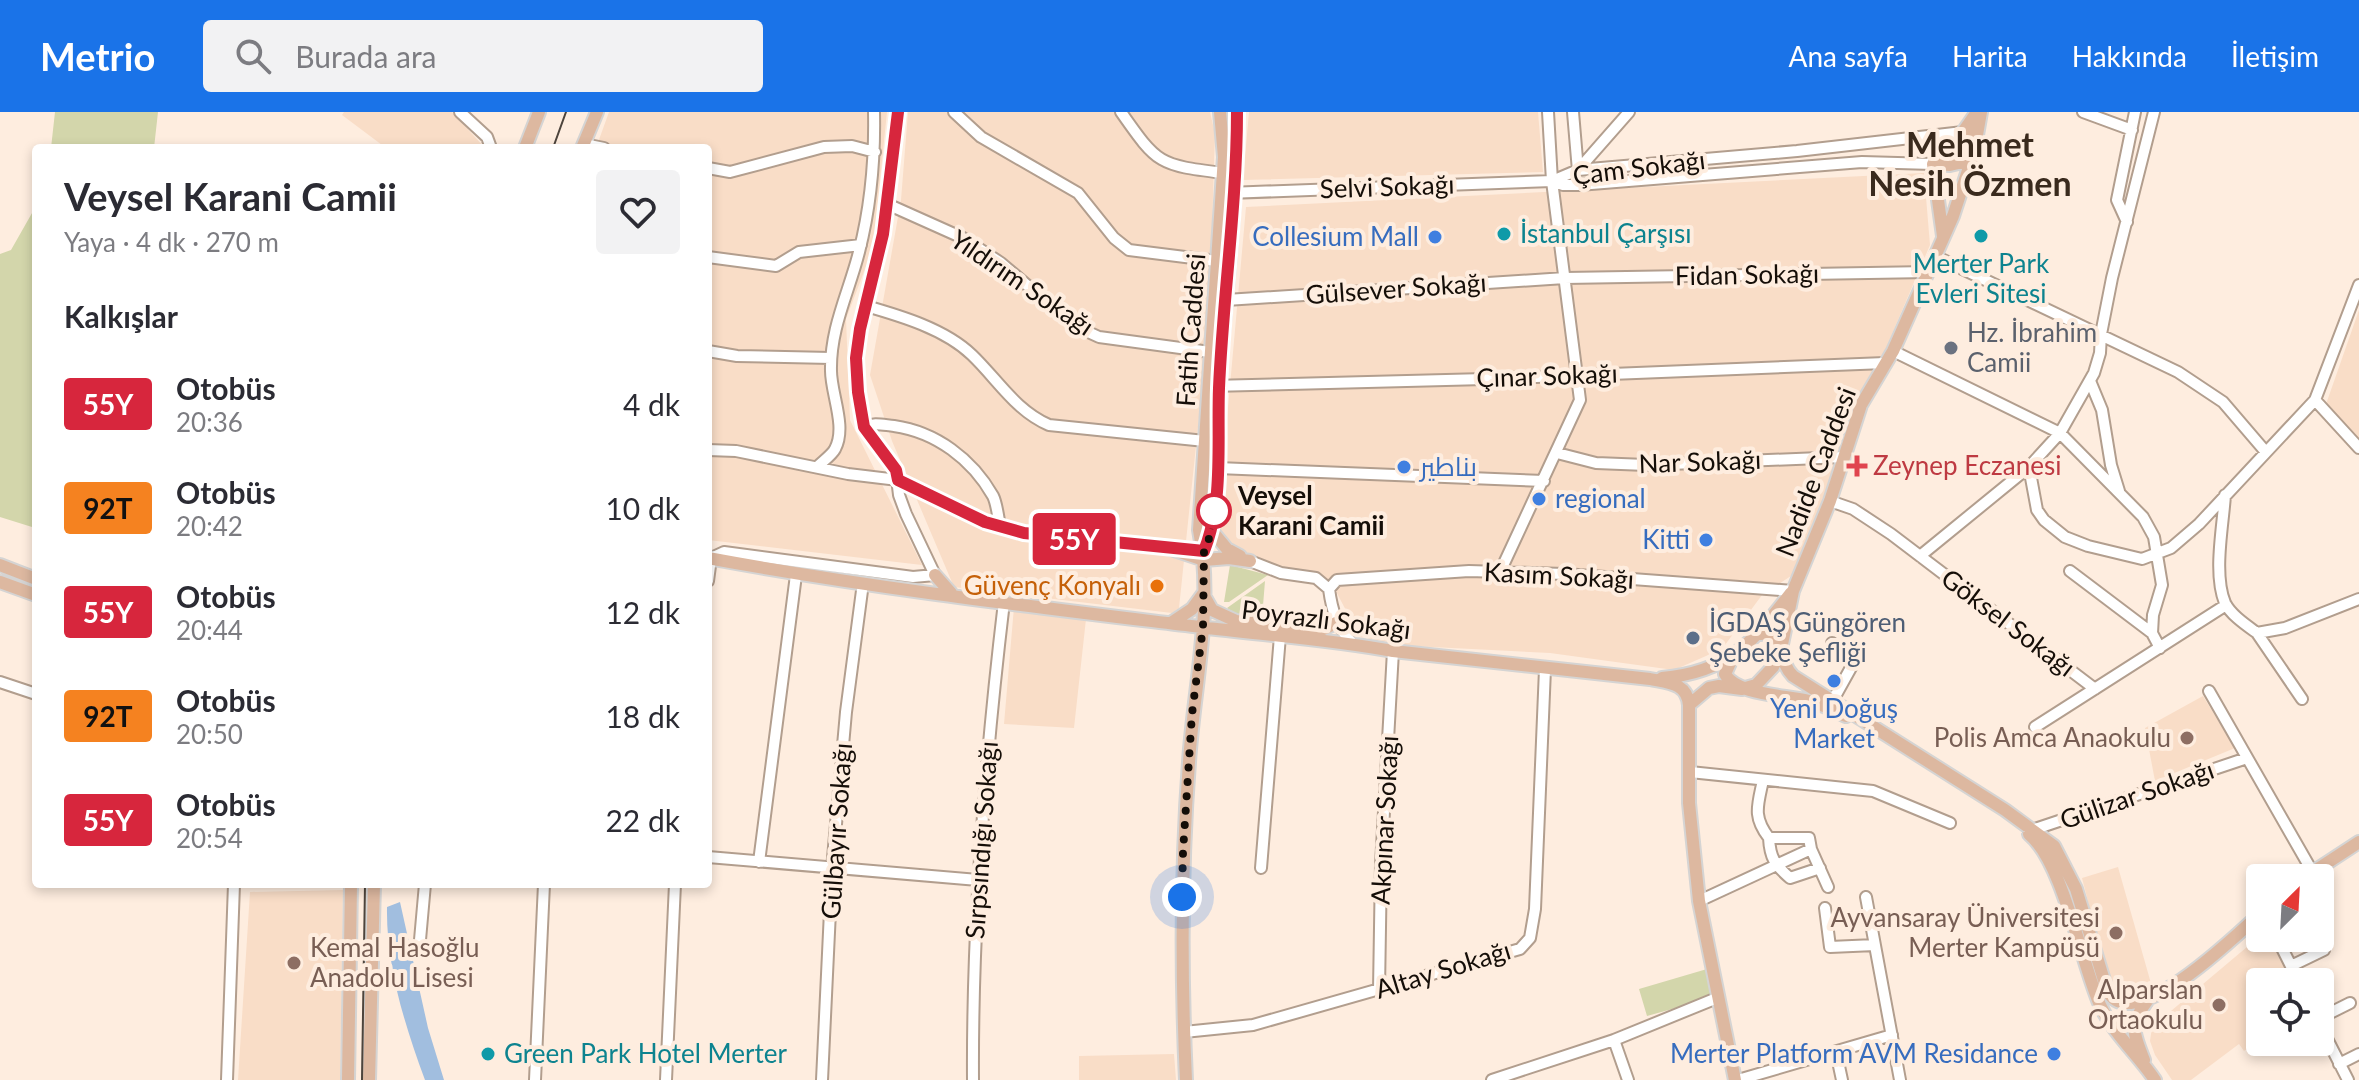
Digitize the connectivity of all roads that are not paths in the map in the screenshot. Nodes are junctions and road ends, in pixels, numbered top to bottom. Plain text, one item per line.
1 (460, 112) edge
2 (539, 112) edge
3 (597, 112) edge
4 (874, 112) edge
5 (898, 112) edge
6 (954, 112) edge
7 (1121, 112) edge
8 (1220, 112) edge
9 (1237, 112) edge
10 (1548, 112) edge
11 (1573, 112) edge
12 (1629, 112) edge
13 (1979, 112) edge
14 (2083, 112) edge
15 (2135, 112) edge
16 (2154, 112) edge
17 (2132, 130) junction
18 (1963, 132) junction
19 (1975, 140) junction
20 (490, 144) edge
21 (527, 144) edge
22 (584, 144) edge
23 (875, 152) junction
24 (1971, 160) junction
25 (1933, 164) junction
26 (712, 169) edge
27 (1578, 170) junction
28 (1223, 173) junction
29 (1552, 181) junction
30 (1579, 185) junction
31 (1228, 193) junction
32 (887, 204) junction
33 (2127, 223) junction
34 (1944, 239) junction
35 (861, 245) junction
36 (1935, 256) junction
37 (712, 258) edge
38 (1217, 261) junction
39 (1929, 272) junction
40 (1565, 278) junction
41 (2359, 285) edge
42 (1226, 300) junction
43 (866, 306) junction
44 (2101, 334) junction
45 (1893, 351) junction
46 (712, 352) edge
47 (1210, 352) junction
48 (831, 358) junction
49 (1885, 363) junction
50 (1575, 374) junction
51 (2090, 381) junction
52 (1214, 386) junction
53 (2315, 400) junction
54 (864, 427) junction
55 (2060, 433) junction
56 (1205, 441) junction
57 (2359, 448) edge
58 (712, 450) edge
59 (2265, 451) junction
60 (1557, 453) junction
61 (1844, 457) junction
62 (817, 467) junction
63 (2029, 467) junction
64 (1218, 468) junction
65 (898, 480) junction
66 (1544, 481) junction
67 (2119, 493) junction
68 (2225, 495) junction
69 (1830, 501) junction
70 (1000, 526) junction
71 (1212, 531) junction
72 (1165, 547) joint
73 (2156, 554) junction
74 (1204, 556) junction
75 (1920, 556) junction
76 (712, 557) edge
77 (712, 559) edge
78 (1250, 561) junction
79 (0, 565) edge
80 (2070, 571) dead end
81 (1500, 572) junction
82 (796, 575) junction
83 (935, 575) junction
84 (32, 577) edge
85 (0, 582) edge
86 (863, 583) junction
87 (1329, 589) junction
88 (920, 590) junction
89 (1793, 591) junction
90 (32, 594) edge
91 (1203, 594) junction
92 (954, 595) junction
93 (2359, 599) edge
94 (1004, 602) junction
95 (2226, 605) junction
96 (1171, 623) junction
97 (1336, 623) junction
98 (1203, 627) junction
99 (2152, 633) junction
100 (2257, 633) junction
101 (1760, 634) junction
102 (1280, 636) junction
103 (1352, 643) junction
104 (1832, 643) dead end
105 (2160, 648) junction
106 (1781, 649) junction
107 (1393, 651) junction
108 (1734, 654) junction
109 (1545, 669) junction
110 (1650, 679) junction
111 (0, 682) edge
112 (1742, 689) junction
113 (2095, 689) junction
114 (2209, 691) dead end
115 (32, 693) edge
116 (2302, 699) dead end
117 (1833, 700) junction
118 (1689, 705) junction
119 (2035, 727) dead end
120 (2247, 758) junction
121 (1690, 772) junction
122 (1763, 780) junction
123 (1950, 823) dead end
124 (2029, 831) junction
125 (1769, 838) junction
126 (2359, 842) edge
127 (1811, 849) junction
128 (712, 857) edge
129 (759, 862) junction
130 (2302, 864) edge
131 (2325, 864) edge
132 (1776, 866) junction
133 (1261, 868) dead end
134 (1820, 868) junction
135 (832, 869) junction
136 (978, 880) junction
137 (1828, 887) dead end
138 (234, 888) edge
139 (351, 888) edge
140 (374, 888) edge
141 (425, 888) edge
142 (544, 888) edge
143 (675, 888) edge
144 (1866, 897) dead end
145 (1699, 901) junction
146 (1825, 908) dead end
147 (2246, 926) edge
148 (1875, 945) junction
149 (419, 951) dead end
150 (2284, 952) edge
151 (2320, 952) edge
152 (2291, 966) joint
153 (1379, 990) junction
154 (1717, 998) junction
155 (2147, 1001) junction
156 (2350, 1003) dead end
157 (2334, 1011) edge
158 (1184, 1032) junction
159 (1892, 1035) junction
160 (1614, 1040) junction
161 (1836, 1052) junction
162 (2334, 1054) edge
163 (2359, 1054) edge
164 (2339, 1064) junction
165 (2146, 1067) junction
166 (227, 1080) edge
167 (348, 1080) edge
168 (369, 1080) edge
169 (535, 1080) edge
170 (666, 1080) edge
171 (822, 1080) edge
172 (973, 1080) edge
173 (1186, 1080) edge
174 (1492, 1080) edge
175 (1628, 1080) edge
176 (1736, 1080) edge
177 (1842, 1080) edge
178 (1900, 1080) edge
179 (2155, 1080) edge
180 (2348, 1080) edge

1 - 20 street
2 - 21 main road
3 - 22 main road
4 - 23 street
5 - 32 street
6 - 38 street
7 - 28 street
8 - 28 main road, Fatih Caddesi
9 - 31 main road, Fatih Caddesi
10 - 29 street
11 - 27 street
12 - 27 street
13 - 18 main road
13 - 19 main road
14 - 17 street
15 - 17 street, Göksel Sokağı
16 - 33 street, Göksel Sokağı
17 - 33 street, Göksel Sokağı
18 - 19 main road
18 - 27 street, Çam Sokağı
19 - 24 main road, Nadide Caddesi
23 - 26 street
23 - 35 street
24 - 25 main road
24 - 34 main road, Nadide Caddesi
25 - 30 street, Çam Sokağı
25 - 34 main road
27 - 29 street, Çam Sokağı
27 - 30 street
28 - 31 main road, Fatih Caddesi
29 - 30 street, Çam Sokağı
29 - 31 street, Selvi Sokağı
29 - 40 street
31 - 38 main road, Fatih Caddesi
31 - 42 main road, Fatih Caddesi
32 - 43 street
32 - 47 street, Yıldırım Sokağı
33 - 44 street, Göksel Sokağı
34 - 36 main road, Nadide Caddesi
35 - 37 street
35 - 48 street
36 - 39 main road, Nadide Caddesi
36 - 44 street
38 - 47 main road, Fatih Caddesi
39 - 40 street, Fidan Sokağı
39 - 45 main road, Nadide Caddesi
40 - 42 street, Gülsever Sokağı
40 - 50 street
41 - 53 street
42 - 52 main road, Fatih Caddesi
43 - 54 street
43 - 56 street
44 - 51 street, Göksel Sokağı
44 - 59 street
45 - 49 main road, Nadide Caddesi
45 - 55 street
46 - 48 street
47 - 52 main road, Fatih Caddesi
48 - 62 street
49 - 50 street, Çınar Sokağı
49 - 61 main road, Nadide Caddesi
50 - 52 street, Çınar Sokağı
50 - 60 street
51 - 55 street, Göksel Sokağı
51 - 67 street
52 - 56 main road, Fatih Caddesi
52 - 64 main road, Fatih Caddesi
53 - 57 street
53 - 59 street
54 - 65 street
54 - 70 street
55 - 63 street, Göksel Sokağı
55 - 67 street
56 - 74 main road, Fatih Caddesi
58 - 62 street
59 - 68 street
60 - 61 street, Nar Sokağı
60 - 66 street
61 - 69 main road, Nadide Caddesi
62 - 65 street
63 - 73 street
63 - 75 street, Göksel Sokağı
64 - 66 street
64 - 71 main road, Fatih Caddesi
65 - 70 street
65 - 83 street
66 - 81 street
67 - 73 street
68 - 73 street
68 - 95 street
69 - 75 street, Göksel Sokağı
69 - 89 main road, Nadide Caddesi
70 - 72 street
71 - 74 main road, Fatih Caddesi
71 - 78 main road
72 - 74 main road
73 - 99 street
74 - 78 main road
74 - 91 main road, Fatih Caddesi
75 - 113 street, Göksel Sokağı
76 - 83 street
77 - 82 main road, Poyrazlı Sokağı
78 - 87 street
79 - 84 main road
80 - 99 street
81 - 87 street, Kasım Sokağı
81 - 89 street, Kasım Sokağı
82 - 86 main road, Poyrazlı Sokağı
82 - 129 street
83 - 88 main road
83 - 92 main road
85 - 90 main road
86 - 88 main road, Poyrazlı Sokağı
86 - 135 street, Gülbayır Sokağı
87 - 97 street
88 - 92 main road, Poyrazlı Sokağı
89 - 101 main road
89 - 106 main road
91 - 96 main road
91 - 97 main road
91 - 98 main road, Fatih Caddesi
92 - 94 main road, Poyrazlı Sokağı
93 - 100 street
94 - 96 main road, Poyrazlı Sokağı
94 - 136 street, Sırpsındığı Sokağı
95 - 100 street
95 - 105 street
96 - 98 main road, Poyrazlı Sokağı
97 - 103 street
98 - 102 main road, Poyrazlı Sokağı
98 - 158 main road, Fatih Caddesi
99 - 105 street
100 - 116 street
101 - 106 main road
101 - 108 main road
102 - 103 main road, Poyrazlı Sokağı
102 - 133 street
103 - 107 main road, Poyrazlı Sokağı
104 - 117 street
105 - 113 street
106 - 112 main road
106 - 117 main road
107 - 109 main road, Poyrazlı Sokağı
107 - 153 street, Akpınar Sokağı
108 - 110 main road
108 - 112 main road
109 - 110 main road, Poyrazlı Sokağı
109 - 153 street, Altay Sokağı
110 - 118 main road
111 - 115 street
112 - 118 main road
112 - 124 main road
113 - 119 street
114 - 120 street
117 - 124 main road
118 - 121 main road
120 - 124 street, Gülizar Sokağı
120 - 130 street
121 - 122 street
121 - 145 main road
122 - 123 street
122 - 125 street
124 - 155 main road
124 - 165 main road
125 - 127 street
125 - 132 street
126 - 131 main road
127 - 132 street
127 - 134 street
128 - 129 street
129 - 135 street
132 - 134 street
132 - 145 street
134 - 137 street
135 - 136 street
135 - 171 street, Gülbayır Sokağı
136 - 172 street, Sırpsındığı Sokağı
138 - 166 street
139 - 167 main road
140 - 168 main road
141 - 149 street
142 - 169 street
143 - 170 street
144 - 148 street
145 - 154 main road
146 - 148 street
147 - 155 main road
148 - 159 street
150 - 152 street
151 - 152 street
153 - 158 street, Altay Sokağı
154 - 160 street
154 - 176 main road
155 - 165 main road
156 - 157 street
158 - 173 main road, Fatih Caddesi
159 - 161 street
159 - 178 street
160 - 174 street
160 - 175 street
161 - 176 street
161 - 177 street
162 - 164 street
163 - 164 street
164 - 180 street
165 - 179 main road

